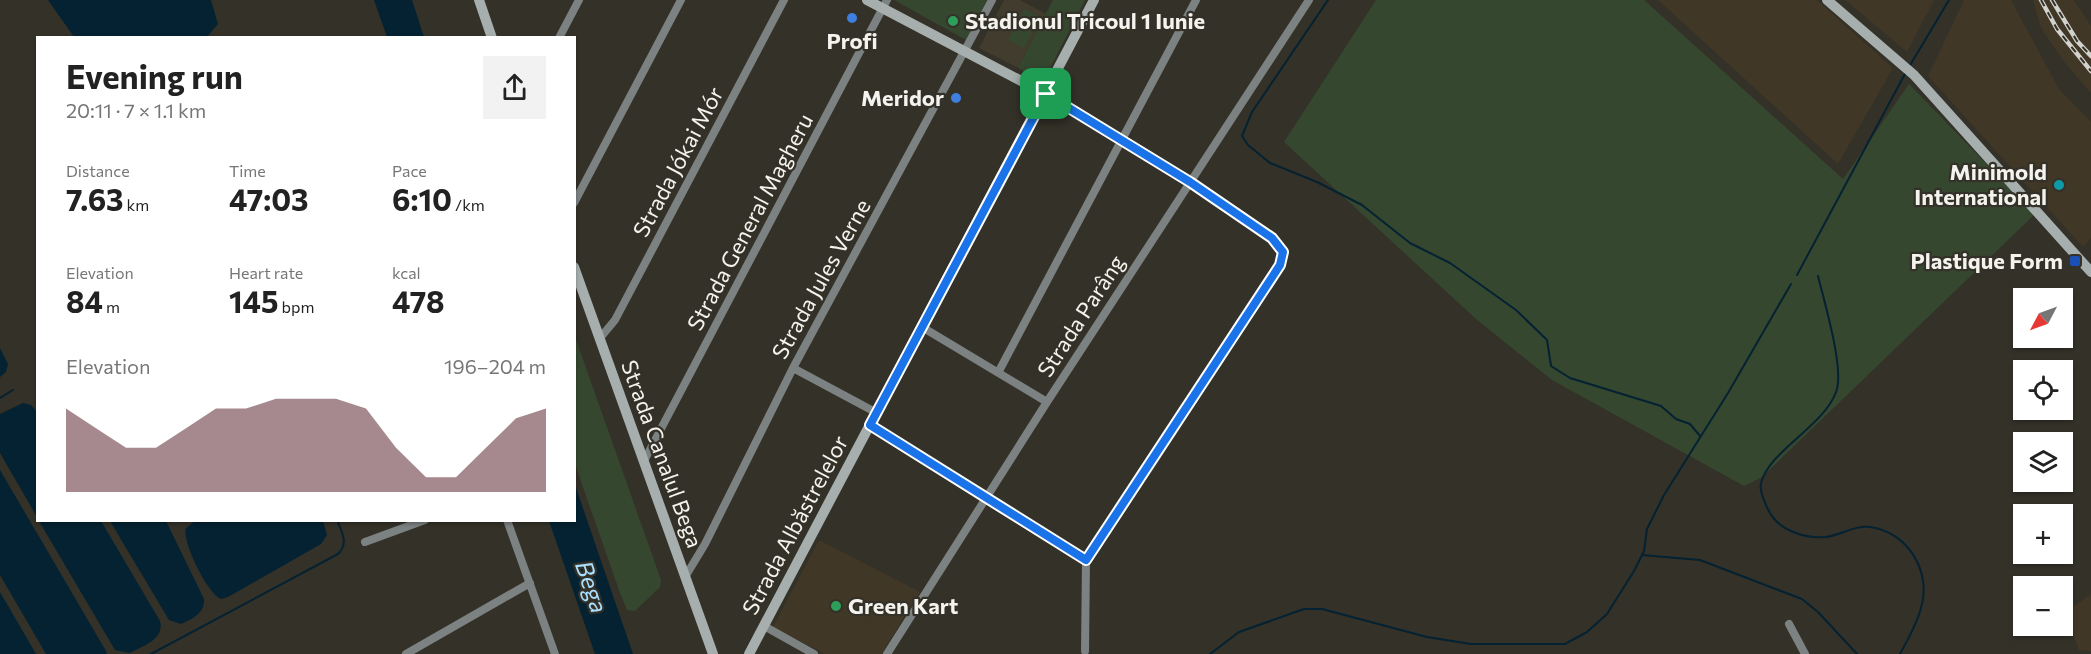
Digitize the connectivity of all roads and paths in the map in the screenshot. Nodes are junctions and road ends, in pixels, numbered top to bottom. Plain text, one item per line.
1 (479, 0) edge
2 (579, 0) edge
3 (681, 0) edge
4 (784, 0) edge
5 (867, 0) edge
6 (992, 0) edge
7 (1094, 0) edge
8 (1196, 0) edge
9 (1309, 0) edge
10 (1827, 0) edge
11 (885, 4) edge
12 (491, 36) edge
13 (560, 36) edge
14 (966, 52) junction
15 (1046, 94) junction
16 (1122, 141) junction
17 (1190, 182) junction
18 (576, 199) edge
19 (576, 272) edge
20 (2091, 272) edge
21 (922, 327) junction
22 (600, 338) junction
23 (793, 368) junction
24 (999, 371) junction
25 (1047, 402) junction
26 (877, 413) junction
27 (870, 425) junction
28 (644, 461) junction
29 (987, 496) junction
30 (420, 522) edge
31 (508, 522) edge
32 (365, 542) dead end
33 (1086, 560) junction
34 (685, 577) junction
35 (530, 583) junction
36 (1789, 624) dead end
37 (764, 627) junction
38 (1085, 651) dead end
39 (406, 654) edge
40 (555, 654) edge
41 (713, 654) edge
42 (749, 654) edge
43 (814, 654) edge
44 (887, 654) edge
45 (1805, 654) edge

1 - 12 street
2 - 13 street
3 - 18 street
4 - 22 street, Strada Jókai Mór
5 - 11 street
6 - 14 street, Strada Jules Verne
7 - 15 street, Strada Albăstrelelor
8 - 16 street
9 - 17 street, Strada Parâng
10 - 20 street
11 - 14 street
11 - 28 street, Strada General Magheru
14 - 15 street
14 - 23 street, Strada Jules Verne
15 - 16 street
15 - 21 street, Strada Albăstrelelor
16 - 17 street
16 - 24 street
17 - 25 street, Strada Parâng
17 - 33 street
19 - 22 street, Strada Canalul Bega
21 - 24 street
21 - 26 street, Strada Albăstrelelor
22 - 28 street, Strada Canalul Bega
23 - 26 street
23 - 34 street, Strada Jules Verne
24 - 25 street
25 - 29 street, Strada Parâng
26 - 27 street, Strada Albăstrelelor
27 - 29 street
27 - 37 street, Strada Albăstrelelor
28 - 34 street, Strada Canalul Bega
29 - 33 street
29 - 44 street, Strada Parâng
30 - 32 street
31 - 35 street
33 - 38 street
34 - 41 street, Strada Canalul Bega
35 - 39 street
35 - 40 street
36 - 45 street
37 - 42 street, Strada Albăstrelelor
37 - 43 street

